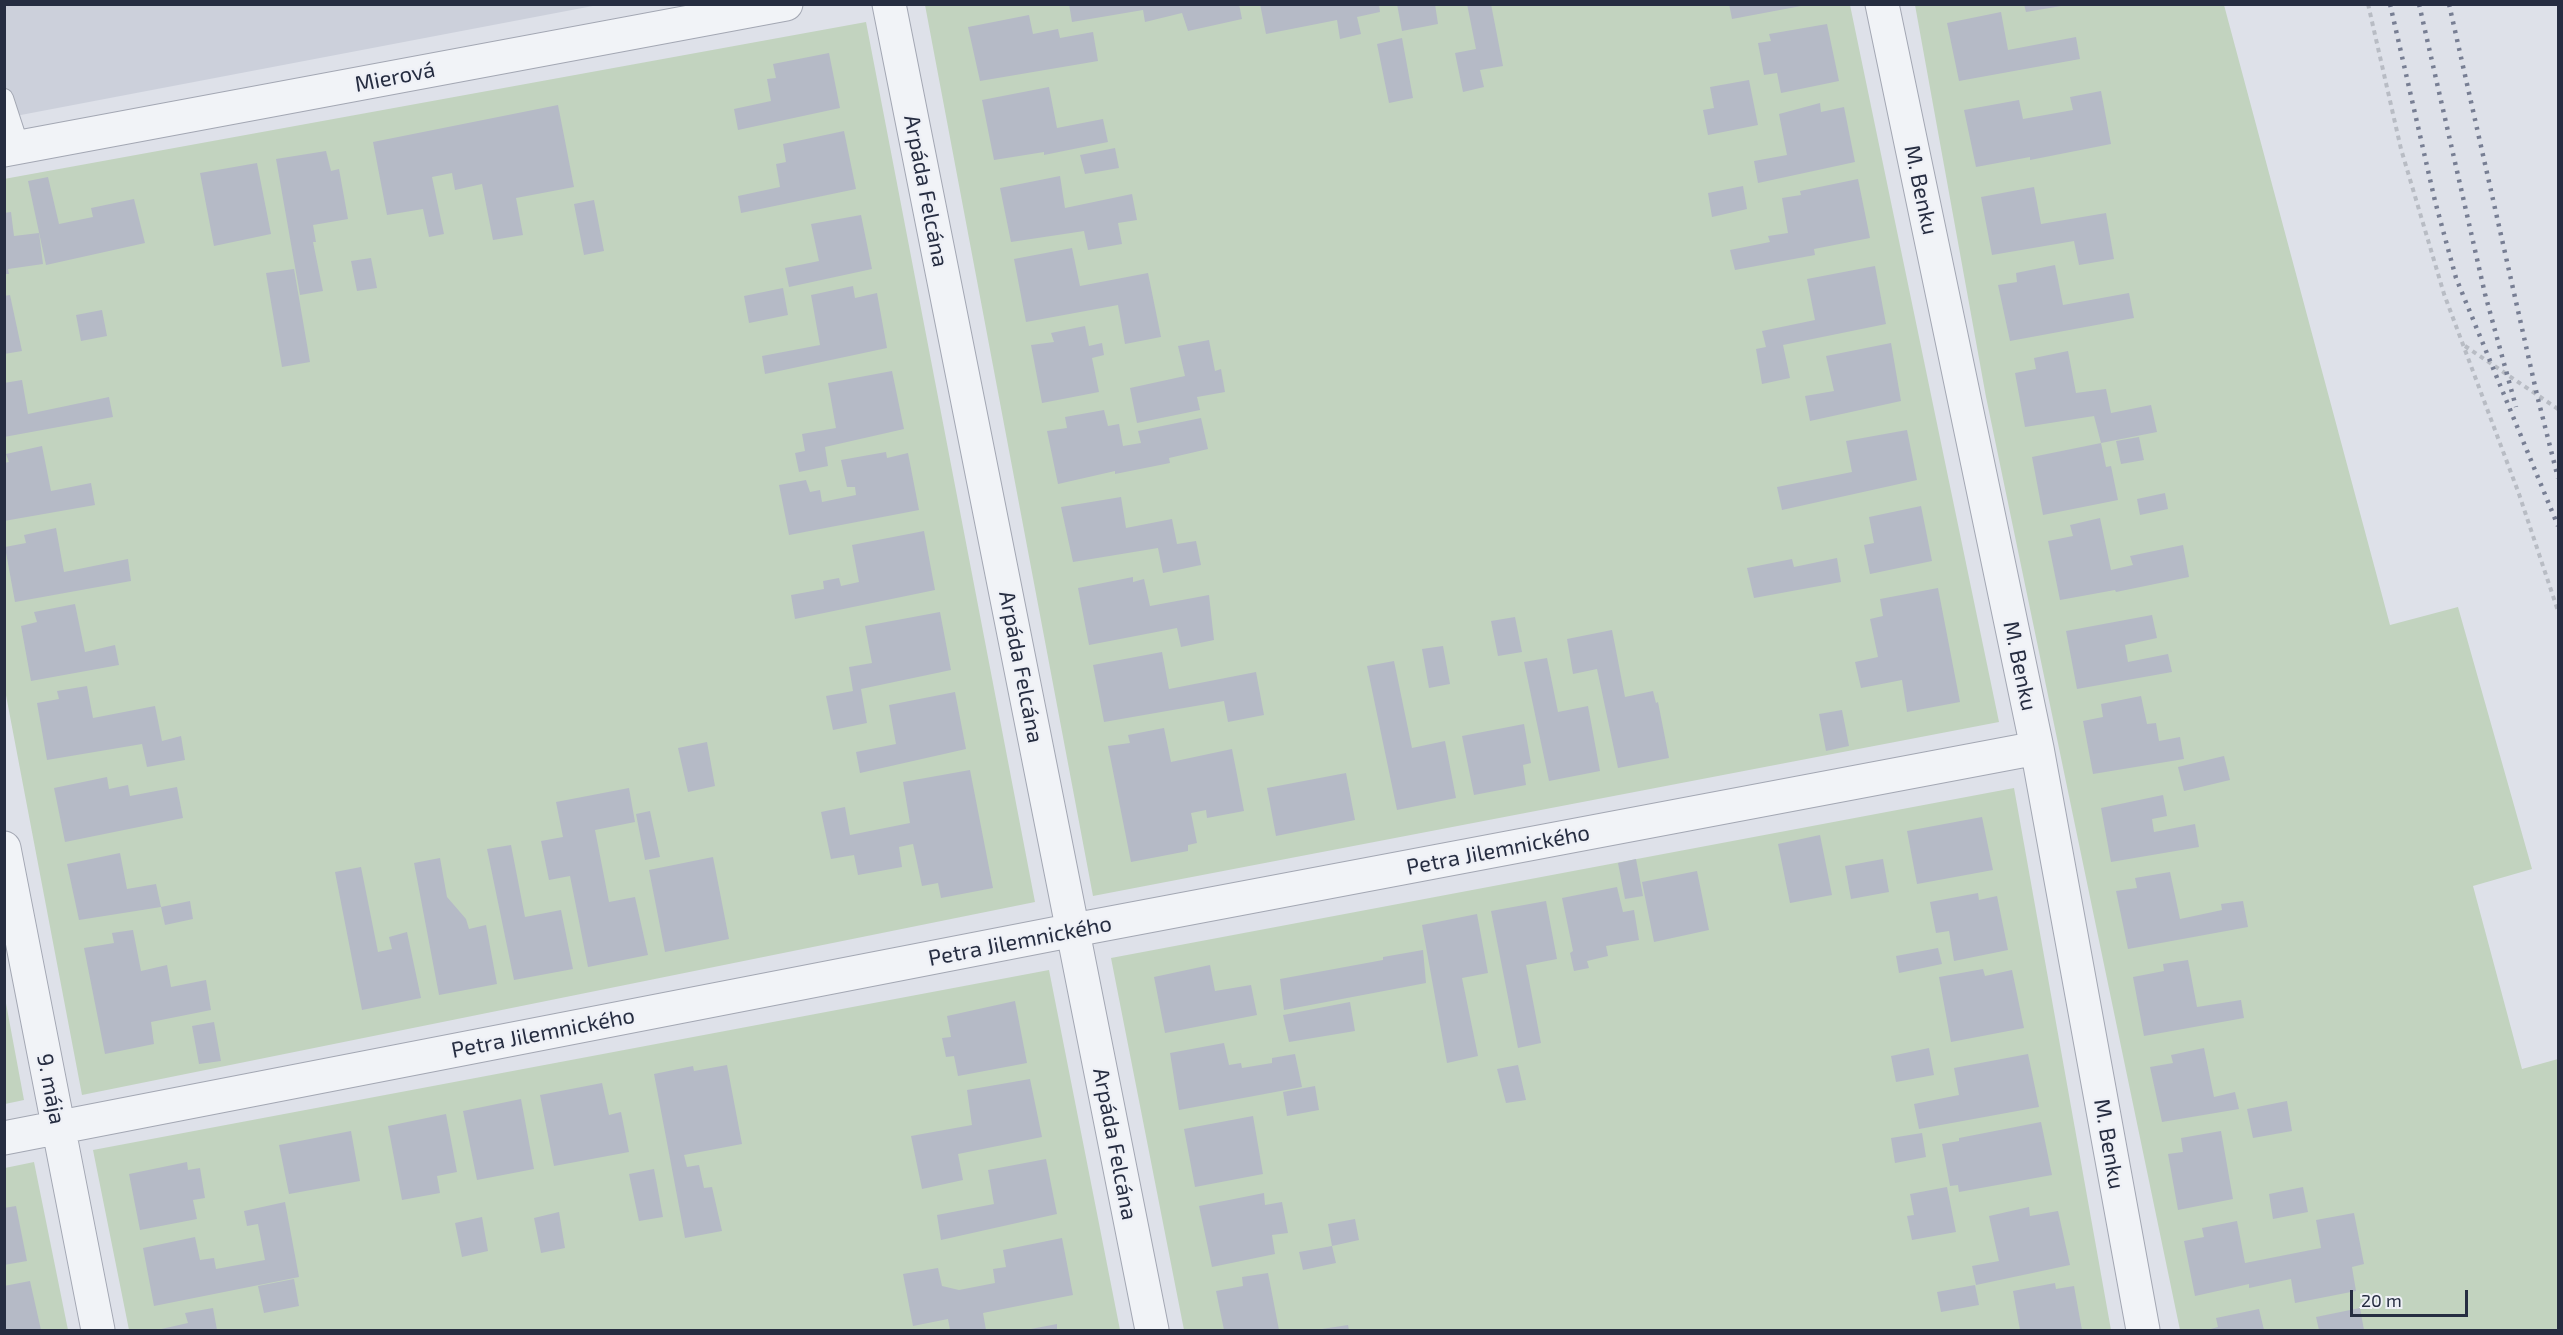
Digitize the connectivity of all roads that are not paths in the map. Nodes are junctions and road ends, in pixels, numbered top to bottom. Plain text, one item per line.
1 (786, 4) edge
2 (889, 4) edge
3 (1882, 4) edge
4 (4, 98) edge
5 (13, 148) edge
6 (2037, 748) junction
7 (4, 848) edge
8 (1074, 930) junction
9 (58, 1128) junction
10 (4, 1138) edge
11 (98, 1330) edge
12 (1152, 1330) edge
13 (2143, 1330) edge

1 - 5 street, Mierová
2 - 8 street, Arpáda Felcána
3 - 6 street, M. Benku
4 - 5 lane
6 - 8 street, Petra Jilemnického
6 - 13 street, M. Benku
7 - 9 street, 9. mája
8 - 9 street, Petra Jilemnického
8 - 12 street, Arpáda Felcána
9 - 10 street, Petra Jilemnického
9 - 11 street, 9. mája

